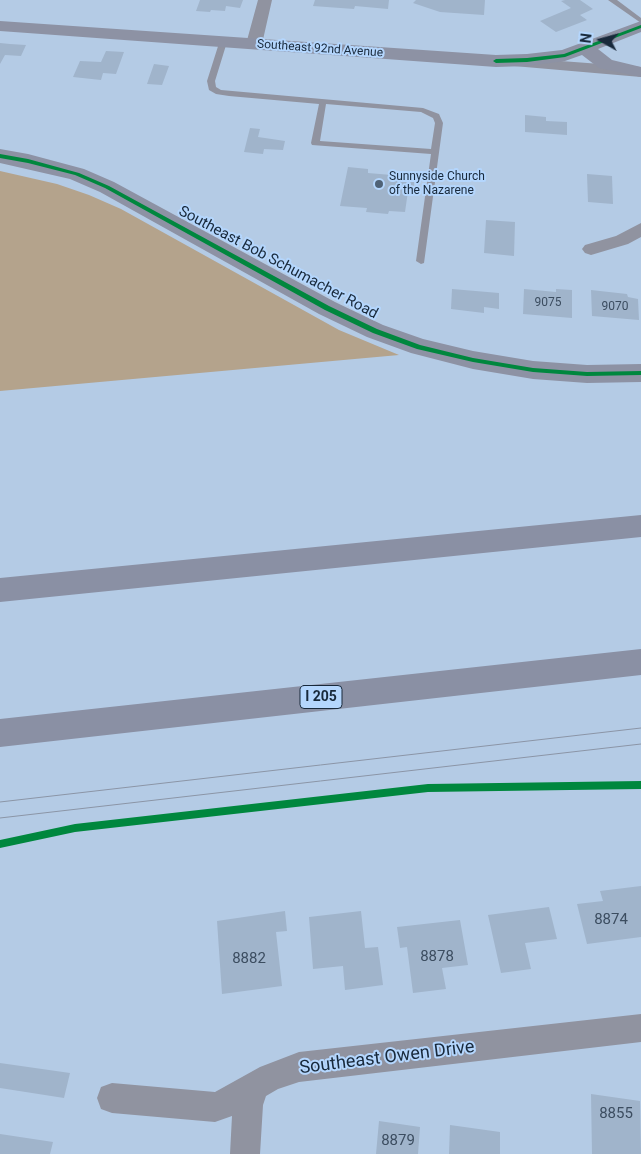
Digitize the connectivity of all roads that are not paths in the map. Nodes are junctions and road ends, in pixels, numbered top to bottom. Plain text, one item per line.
1 (265, 0) edge
2 (612, 0) edge
3 (641, 20) edge
4 (0, 26) edge
5 (641, 26) edge
6 (223, 42) junction
7 (254, 44) junction
8 (585, 48) junction
9 (496, 61) junction
10 (641, 72) edge
11 (641, 83) edge
12 (323, 102) junction
13 (435, 152) junction
14 (0, 156) edge
15 (641, 229) edge
16 (591, 249) dead end
17 (421, 261) dead end
18 (641, 373) edge
19 (641, 526) edge
20 (0, 590) edge
21 (641, 662) edge
22 (0, 732) edge
23 (641, 1028) edge
24 (255, 1086) junction
25 (112, 1098) dead end
26 (245, 1154) edge

1 - 7 street
2 - 3 lane
4 - 6 street, Southeast 92nd Avenue
5 - 8 street
6 - 7 street, Southeast 92nd Avenue
6 - 12 lane
7 - 9 street, Southeast 92nd Avenue
8 - 9 street
8 - 10 street
9 - 10 street, Southeast 92nd Avenue
10 - 11 street
12 - 13 lane
12 - 13 lane
13 - 17 lane
14 - 18 street, Southeast Bob Schumacher Road
15 - 16 street
19 - 20 highway
21 - 22 highway, I 205
23 - 24 street, Southeast Owen Drive
24 - 25 street, Southeast Owen Drive
24 - 26 street

